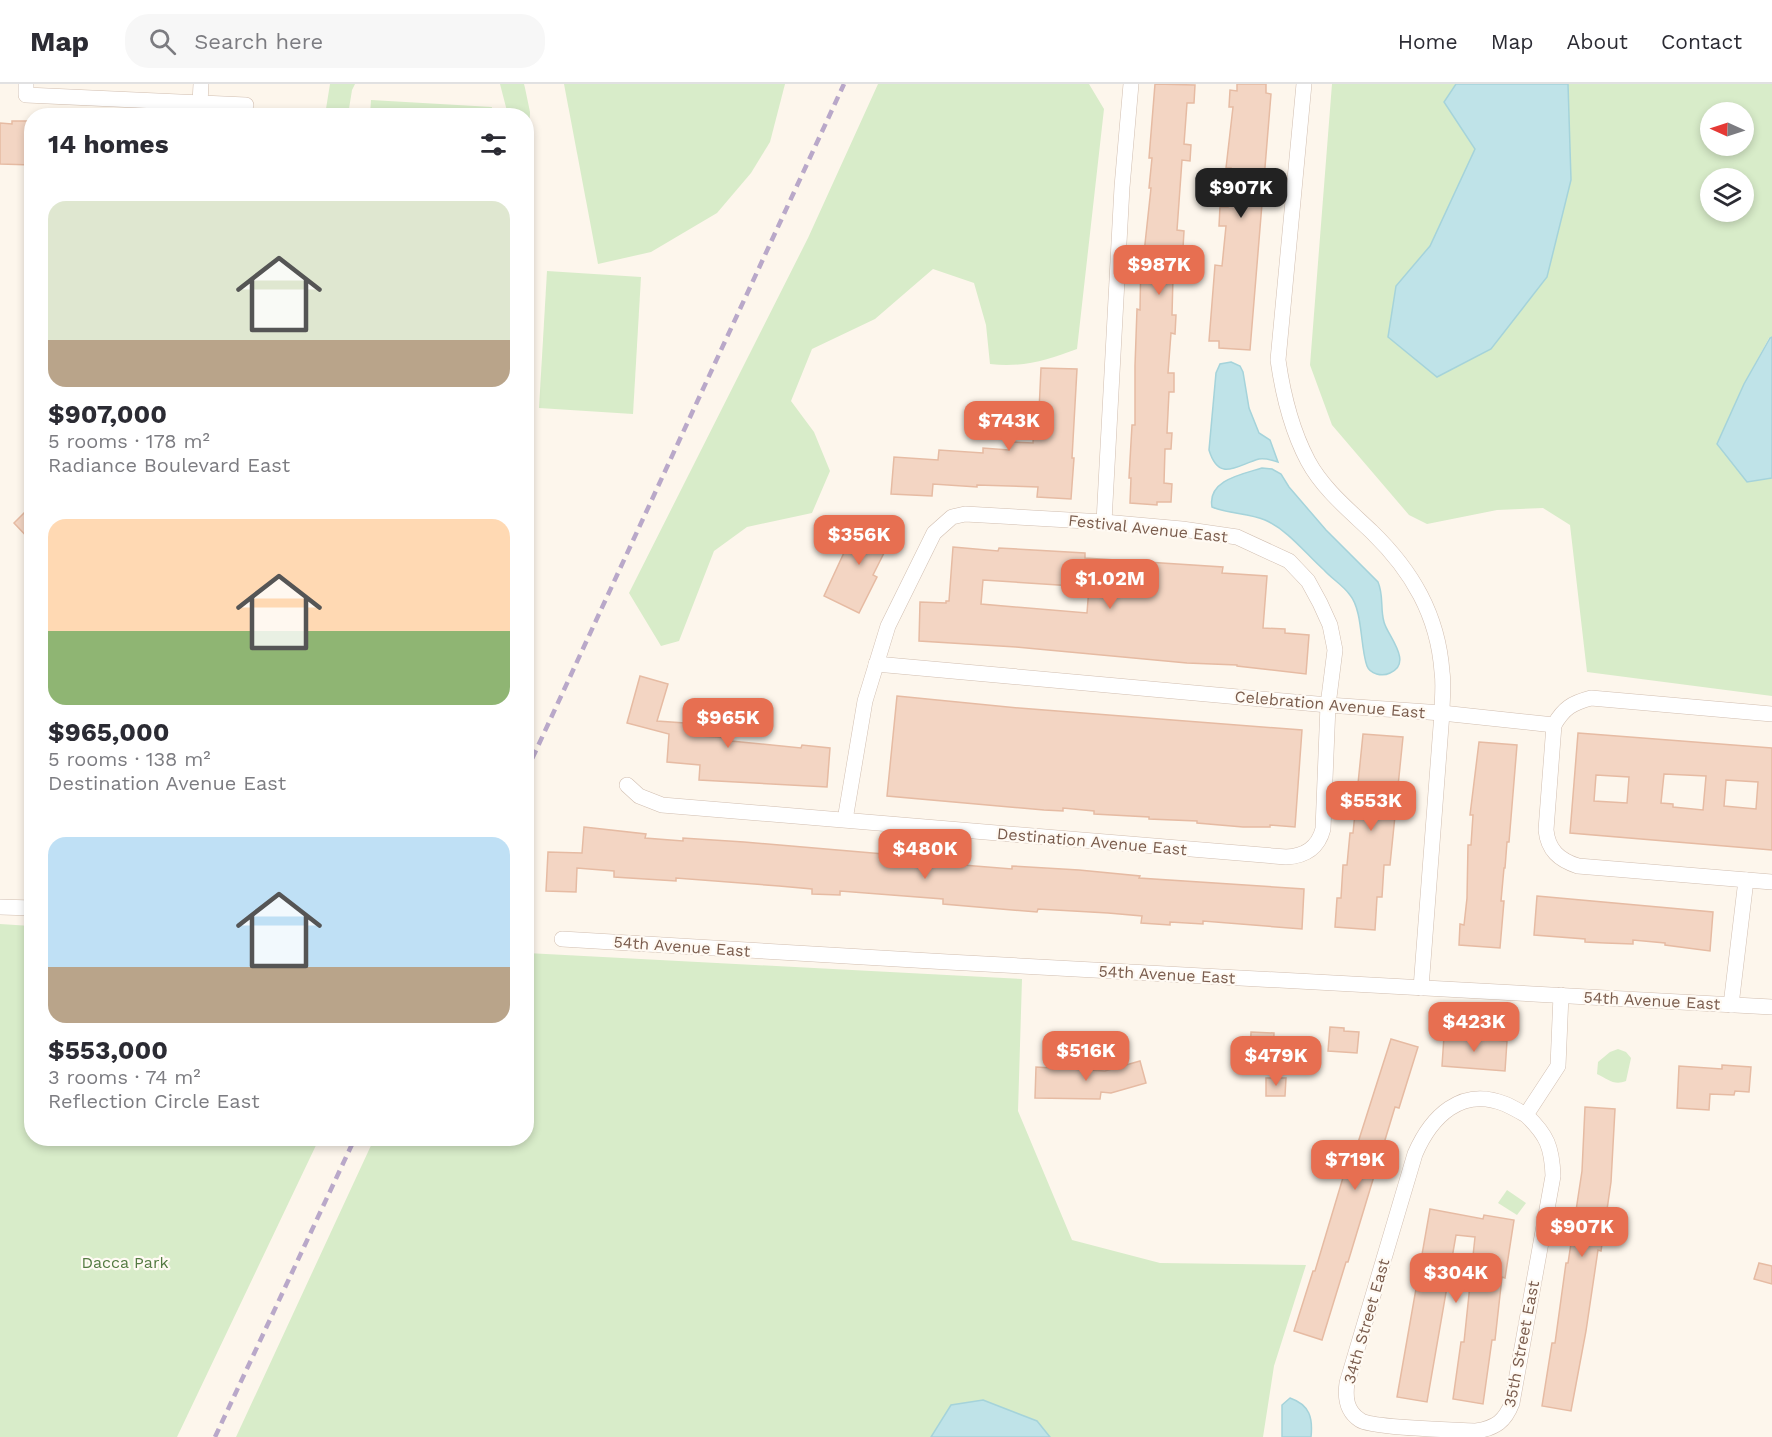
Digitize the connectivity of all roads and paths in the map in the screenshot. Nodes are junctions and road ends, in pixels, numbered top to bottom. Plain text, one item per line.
1 (201, 84) edge
2 (1131, 84) edge
3 (1304, 84) edge
4 (26, 89) edge
5 (200, 103) junction
6 (246, 105) dead end
7 (1104, 522) junction
8 (876, 664) junction
9 (1328, 705) junction
10 (1442, 713) junction
11 (1772, 714) edge
12 (1554, 725) junction
13 (627, 785) dead end
14 (845, 820) junction
15 (1310, 850) joint
16 (1746, 880) junction
17 (1772, 882) edge
18 (0, 907) edge
19 (24, 908) edge
20 (562, 939) dead end
21 (1421, 988) junction
22 (1561, 995) junction
23 (1731, 1005) junction
24 (1772, 1007) edge
25 (1526, 1115) junction
26 (1500, 1423) joint

1 - 5 street
2 - 7 street
3 - 10 street
4 - 5 street
5 - 6 street
7 - 8 street, Festival Avenue East
7 - 9 street, Festival Avenue East
8 - 9 street, Celebration Avenue East
8 - 14 street
9 - 10 street, Celebration Avenue East
9 - 15 street, Festival Avenue East
10 - 12 street, Celebration Avenue East
10 - 21 street
11 - 12 street
12 - 16 street
13 - 14 street, Destination Avenue East
14 - 15 street, Destination Avenue East
16 - 17 street
16 - 23 street
18 - 19 street
20 - 21 street, 54th Avenue East
21 - 22 street, 54th Avenue East
22 - 23 street, 54th Avenue East
22 - 25 street
23 - 24 street, 54th Avenue East
25 - 26 street, 35th Street East
25 - 26 street, 34th Street East

